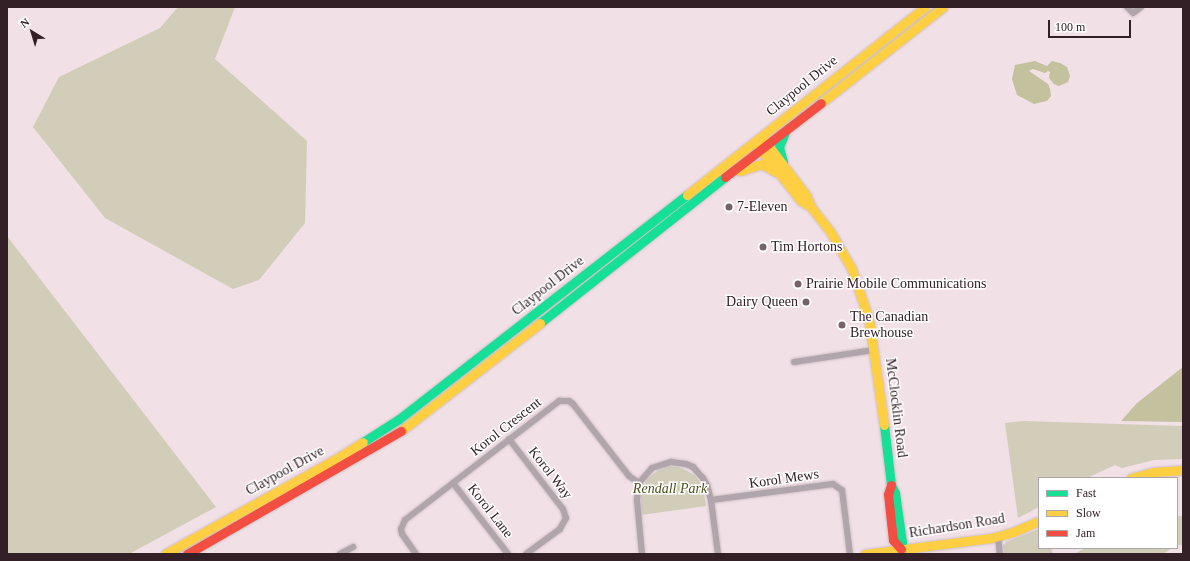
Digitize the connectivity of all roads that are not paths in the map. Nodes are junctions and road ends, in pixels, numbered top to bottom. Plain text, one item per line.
1 (925, 7) edge
2 (943, 7) edge
3 (1128, 7) edge
4 (1140, 7) edge
5 (787, 129) junction
6 (758, 140) junction
7 (765, 148) junction
8 (784, 173) junction
9 (728, 176) junction
10 (874, 350) junction
11 (794, 362) dead end
12 (509, 439) junction
13 (1183, 470) edge
14 (1135, 477) edge
15 (453, 483) junction
16 (639, 483) junction
17 (711, 500) junction
18 (1038, 521) edge
19 (998, 536) junction
20 (353, 547) dead end
21 (901, 552) edge
22 (165, 554) edge
23 (187, 554) edge
24 (340, 554) edge
25 (416, 554) edge
26 (508, 554) edge
27 (526, 554) edge
28 (642, 554) edge
29 (718, 554) edge
30 (850, 554) edge
31 (865, 554) edge
32 (1000, 554) edge

1 - 6 main road, Claypool Drive
2 - 5 main road, Claypool Drive
3 - 4 street
5 - 7 main road, Claypool Drive
5 - 8 main road
6 - 7 main road, McClocklin Road
6 - 22 main road, Claypool Drive
7 - 8 main road, McClocklin Road
7 - 9 main road, Claypool Drive
8 - 9 main road
8 - 10 main road, McClocklin Road
9 - 23 main road, Claypool Drive
10 - 11 street
10 - 21 main road, McClocklin Road
12 - 15 street, Korol Crescent
12 - 16 street, Korol Crescent
12 - 27 street, Korol Way
13 - 14 main road
15 - 25 street, Korol Crescent
15 - 26 street, Korol Lane
16 - 17 street
16 - 28 street
17 - 29 street
17 - 30 street, Korol Mews
18 - 19 main road, Richardson Road
19 - 21 main road, Richardson Road
19 - 32 street
20 - 24 street
21 - 31 main road, Richardson Road

